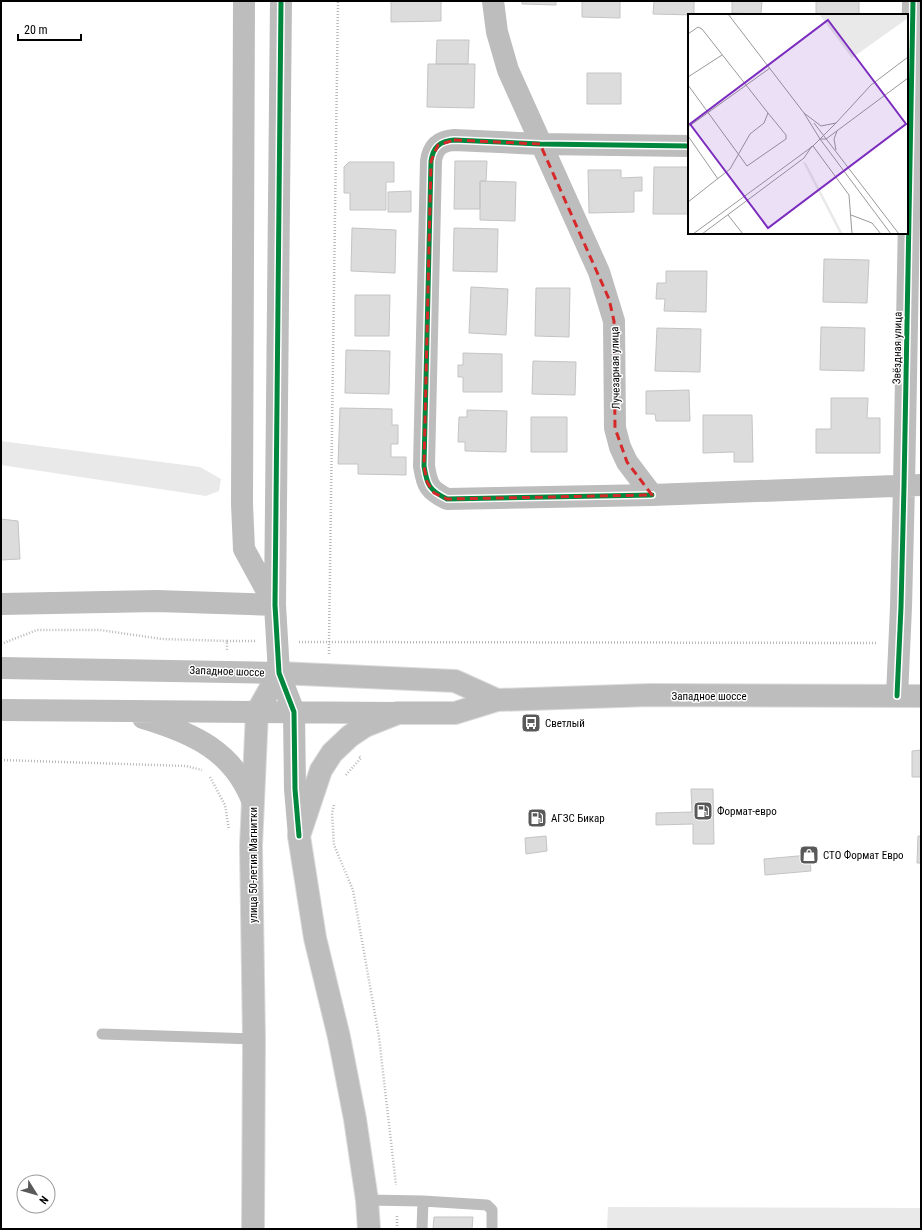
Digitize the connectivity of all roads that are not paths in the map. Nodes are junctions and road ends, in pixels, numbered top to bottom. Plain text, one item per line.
1 (244, 1) edge
2 (282, 1) edge
3 (493, 1) edge
4 (913, 1) edge
5 (540, 144) junction
6 (688, 146) edge
7 (913, 149) edge
8 (913, 486) edge
9 (652, 496) junction
10 (1, 604) edge
11 (275, 605) junction
12 (1, 668) edge
13 (279, 673) junction
14 (897, 696) junction
15 (921, 696) edge
16 (497, 700) junction
17 (1, 710) edge
18 (123, 712) junction
19 (257, 712) junction
20 (294, 712) junction
21 (398, 713) junction
22 (253, 803) junction
23 (299, 836) junction
24 (102, 1034) dead end
25 (254, 1039) junction
26 (368, 1200) junction
27 (423, 1201) junction
28 (253, 1229) edge
29 (369, 1229) edge
30 (422, 1229) edge
31 (492, 1229) edge

1 - 11 street
2 - 11 street
3 - 5 street, Лучезарная улица
4 - 7 street, Звёздная улица
5 - 6 street
5 - 9 street, Лучезарная улица
5 - 9 street
7 - 8 street, Звёздная улица
8 - 9 street
8 - 14 street, Звёздная улица
10 - 11 street
11 - 13 street
12 - 13 street, Западное шоссе
13 - 16 street, Западное шоссе
13 - 19 street, улица 50-летия Магнитки
13 - 20 street
14 - 15 street, Западное шоссе
14 - 16 street, Западное шоссе
16 - 21 street, Западное шоссе
17 - 18 street, Западное шоссе
18 - 19 street, Западное шоссе
18 - 22 street, Западное шоссе
19 - 20 street, Западное шоссе
19 - 22 street, улица 50-летия Магнитки
20 - 21 street, Западное шоссе
20 - 23 street
21 - 23 street
22 - 25 street, улица 50-летия Магнитки
23 - 26 street
24 - 25 lane
25 - 28 street, улица 50-летия Магнитки
26 - 27 lane
26 - 29 street
27 - 30 lane
27 - 31 lane

